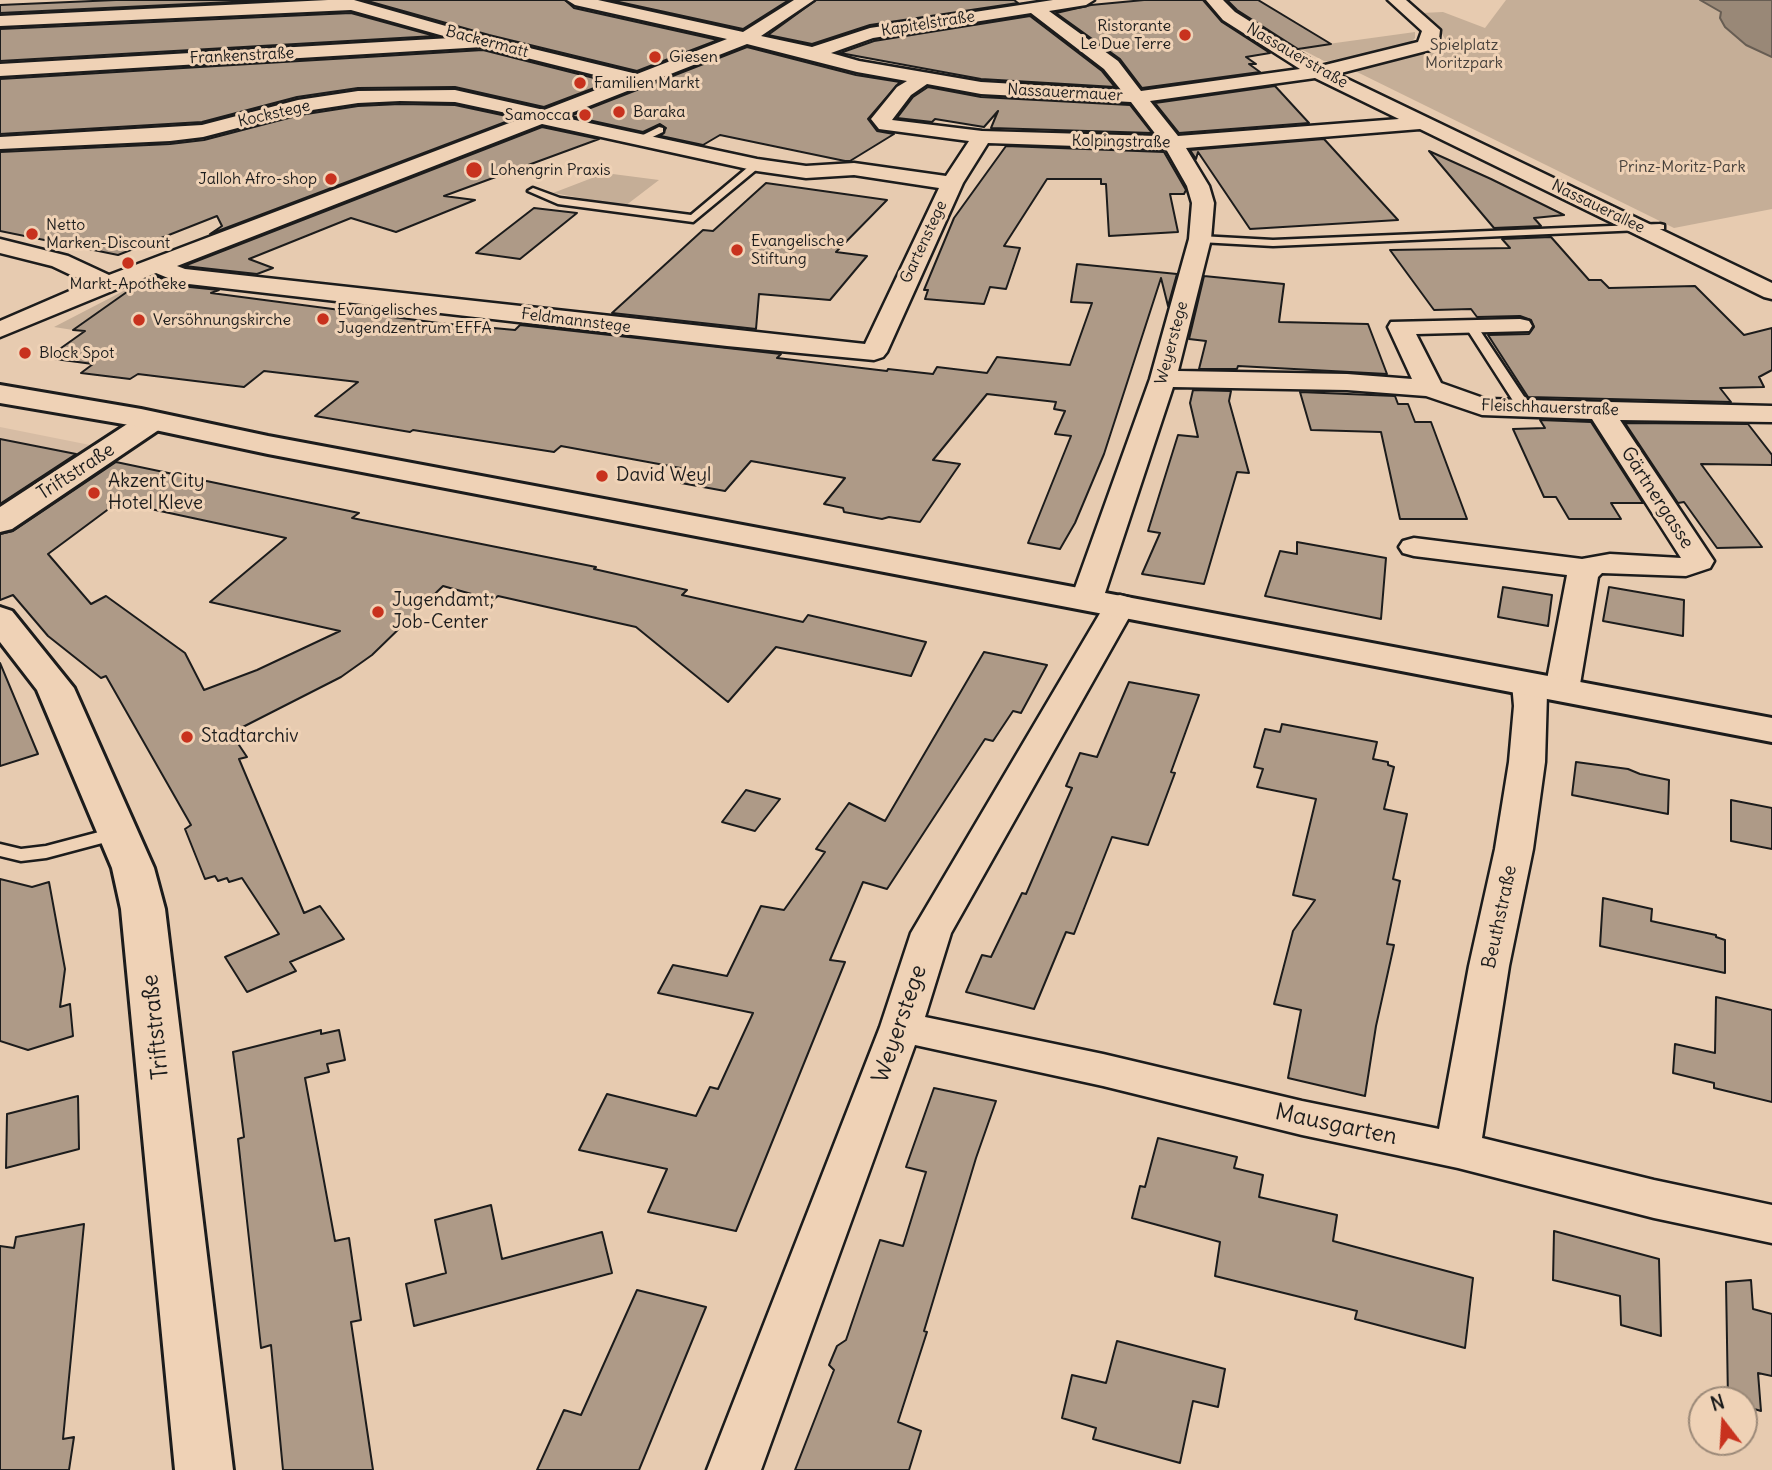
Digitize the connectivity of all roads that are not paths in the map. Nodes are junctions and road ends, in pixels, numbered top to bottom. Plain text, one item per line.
1 (575, 0) edge
2 (806, 0) edge
3 (1086, 0) edge
4 (1214, 0) edge
5 (1396, 0) edge
6 (343, 2) edge
7 (1035, 8) junction
8 (0, 21) edge
9 (746, 38) junction
10 (483, 42) junction
11 (813, 53) junction
12 (0, 70) edge
13 (1318, 72) junction
14 (924, 78) junction
15 (639, 80) junction
16 (1136, 97) junction
17 (544, 117) junction
18 (1423, 123) junction
19 (659, 130) dead end
20 (982, 137) junction
21 (638, 140) junction
22 (0, 143) edge
23 (1173, 143) junction
24 (757, 165) junction
25 (952, 183) junction
26 (533, 191) dead end
27 (1651, 227) junction
28 (1200, 239) junction
29 (0, 246) edge
30 (157, 265) junction
31 (108, 283) junction
32 (1772, 292) edge
33 (1471, 326) junction
34 (1520, 326) dead end
35 (0, 330) edge
36 (874, 352) joint
37 (1163, 379) junction
38 (1430, 388) junction
39 (0, 394) edge
40 (1527, 410) junction
41 (1600, 410) junction
42 (1772, 414) edge
43 (152, 421) junction
44 (0, 522) edge
45 (1414, 547) dead end
46 (1588, 569) junction
47 (1104, 602) junction
48 (0, 618) edge
49 (1546, 687) junction
50 (1772, 730) edge
51 (118, 833) junction
52 (0, 850) edge
53 (901, 1027) junction
54 (1458, 1150) junction
55 (1772, 1224) edge
56 (204, 1470) edge
57 (734, 1470) edge

1 - 9 street, Nassauermauer
2 - 9 street
3 - 7 street, Kapitelstraße
4 - 13 street, Nassauerstraße
5 - 13 street, Nassauermauer
6 - 8 street, Backermatt
6 - 10 street, Backermatt
7 - 11 street, Kapitelstraße
7 - 16 street, Weyerstege
9 - 11 street, Nassauermauer
9 - 15 street
10 - 12 street, Frankenstraße
10 - 15 street, Backermatt
11 - 14 street, Nassauermauer
13 - 16 street, Nassauermauer
13 - 18 street, Nassauerstraße
14 - 16 street, Nassauermauer
14 - 20 street, Kolpingstraße
15 - 17 street
16 - 23 street, Weyerstege
17 - 21 street
17 - 22 street, Kockstege
17 - 30 street
18 - 23 street, Kolpingstraße
18 - 27 street, Nassauerallee
19 - 21 lane
20 - 23 street, Kolpingstraße
20 - 25 street, Gartenstege
21 - 24 street
23 - 28 street, Weyerstege
24 - 25 street
24 - 26 lane
25 - 36 street, Gartenstege
27 - 28 lane
27 - 32 street, Nassauerallee
28 - 37 street, Weyerstege
29 - 31 street
30 - 31 street
30 - 36 street, Feldmannstege
31 - 35 street
33 - 34 street
33 - 38 street
33 - 40 lane
37 - 38 street, Fleischhauerstraße
37 - 47 street, Weyerstege
38 - 40 street, Fleischhauerstraße
39 - 43 main road
40 - 41 street, Fleischhauerstraße
41 - 42 street, Fleischhauerstraße
41 - 46 street, Gärtnergasse
43 - 44 main road, Triftstraße
43 - 47 main road
45 - 46 street, Gärtnergasse
46 - 49 street
47 - 49 main road
47 - 53 street, Weyerstege
48 - 51 main road, Triftstraße
49 - 50 main road
49 - 54 street, Beuthstraße
51 - 52 lane
51 - 56 main road, Triftstraße
53 - 54 street, Mausgarten
53 - 57 street, Weyerstege
54 - 55 street, Mausgarten

